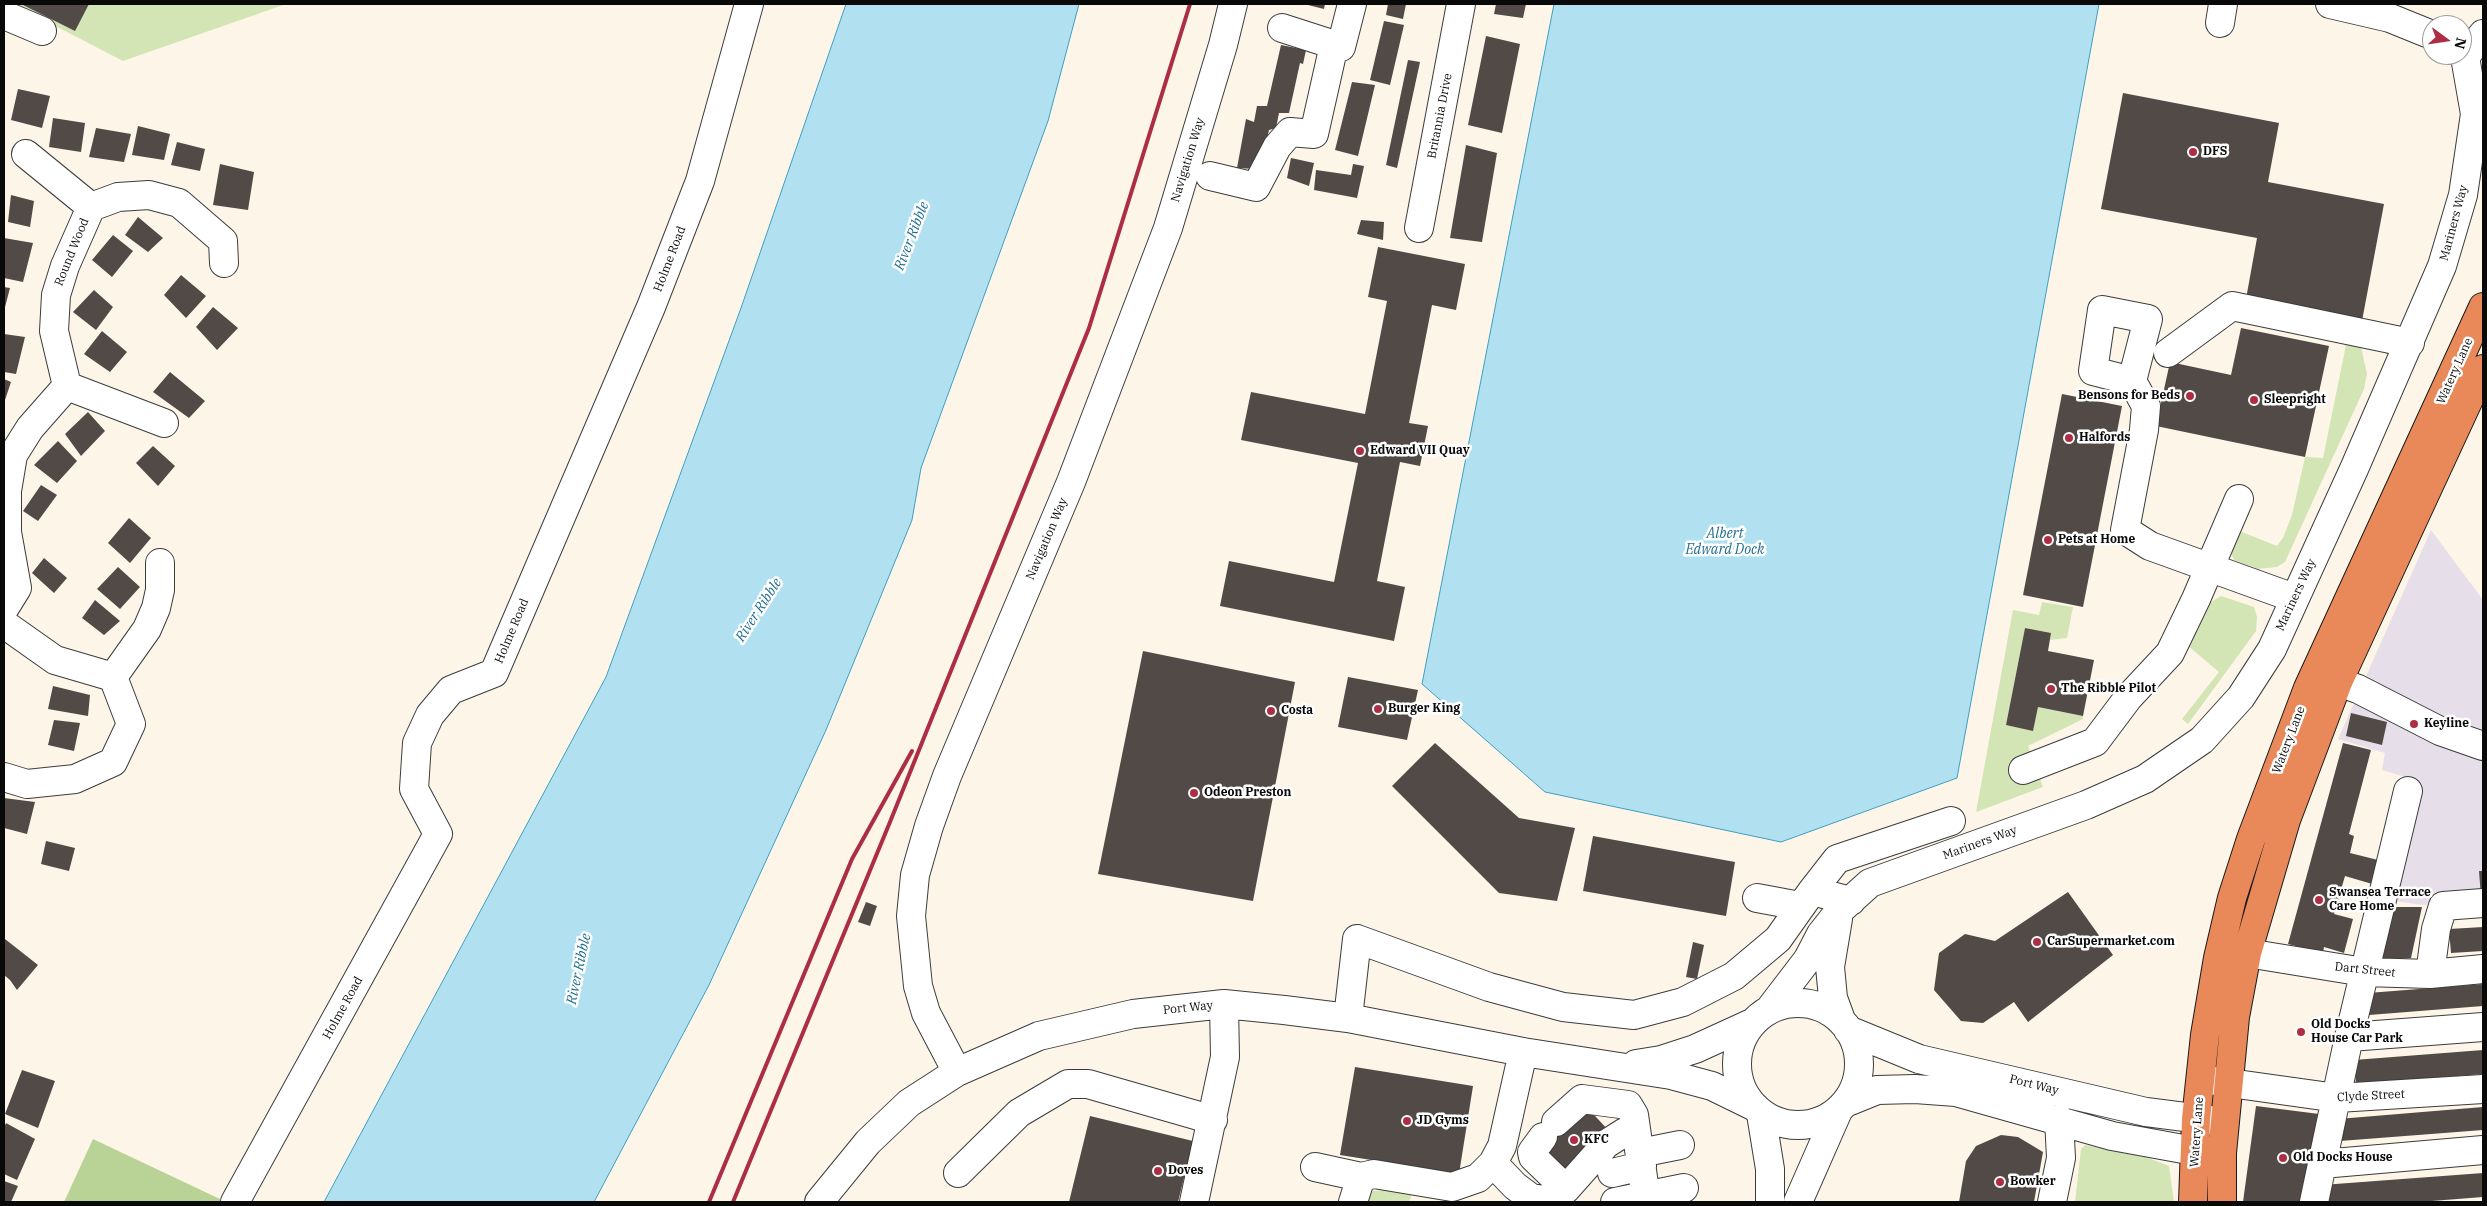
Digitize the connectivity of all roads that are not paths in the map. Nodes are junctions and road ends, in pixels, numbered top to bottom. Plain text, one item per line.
1 (749, 4) edge
2 (1232, 4) edge
3 (1352, 4) edge
4 (1461, 4) edge
5 (2330, 4) edge
6 (4, 15) edge
7 (1282, 28) dead end
8 (42, 31) dead end
9 (2422, 31) edge
10 (2483, 34) edge
11 (1334, 45) junction
12 (2472, 46) edge
13 (2465, 65) edge
14 (22, 153) dead end
15 (1210, 176) dead end
16 (91, 207) junction
17 (1419, 228) dead end
18 (231, 249) dead end
19 (2483, 307) edge
20 (2410, 343) junction
21 (2168, 354) dead end
22 (2483, 369) edge
23 (2132, 381) dead end
24 (67, 386) junction
25 (164, 423) dead end
26 (8, 454) edge
27 (2239, 499) dead end
28 (160, 563) dead end
29 (2210, 568) junction
30 (2294, 598) junction
31 (4, 609) edge
32 (4, 624) edge
33 (113, 677) junction
34 (2326, 678) junction
35 (2483, 746) edge
36 (2024, 770) dead end
37 (4, 776) edge
38 (2408, 791) dead end
39 (1951, 821) dead end
40 (1757, 898) dead end
41 (1806, 898) junction
42 (2483, 903) edge
43 (1845, 906) junction
44 (2247, 953) junction
45 (2483, 969) edge
46 (2364, 972) junction
47 (2430, 974) junction
48 (1224, 1004) junction
49 (1761, 1016) junction
50 (1348, 1018) junction
51 (1845, 1025) junction
52 (2483, 1027) edge
53 (2349, 1037) junction
54 (1523, 1052) junction
55 (1614, 1067) junction
56 (957, 1072) junction
57 (2201, 1079) junction
58 (2228, 1082) junction
59 (2483, 1088) edge
60 (2337, 1098) junction
61 (1842, 1107) junction
62 (1758, 1110) junction
63 (2196, 1119) junction
64 (1213, 1120) junction
65 (2059, 1120) junction
66 (2224, 1122) junction
67 (1680, 1145) dead end
68 (1639, 1150) junction
69 (2483, 1150) edge
70 (2194, 1151) junction
71 (2222, 1152) junction
72 (1493, 1163) junction
73 (2322, 1164) junction
74 (1315, 1167) dead end
75 (958, 1173) dead end
76 (1612, 1173) dead end
77 (1684, 1188) dead end
78 (1357, 1190) edge
79 (1646, 1198) junction
80 (235, 1202) edge
81 (819, 1202) edge
82 (1194, 1202) edge
83 (1560, 1202) edge
84 (1615, 1202) edge
85 (1770, 1202) edge
86 (1798, 1202) edge
87 (2052, 1202) edge
88 (2193, 1202) edge
89 (2222, 1202) edge
90 (2314, 1202) edge

1 - 80 street, Holme Road
2 - 56 street, Navigation Way
3 - 11 street
4 - 17 street, Britannia Drive
5 - 9 street
6 - 8 street
7 - 11 street
10 - 12 street
11 - 15 street
13 - 20 street, Mariners Way
14 - 16 street, Round Wood
16 - 18 street, Round Wood
16 - 24 street, Round Wood
19 - 34 highway, Watery Lane
20 - 21 street
20 - 30 street, Mariners Way
22 - 34 highway, Watery Lane
23 - 29 street
24 - 25 street
24 - 26 street
26 - 31 street
27 - 29 street
28 - 33 street
29 - 30 street
29 - 36 street
30 - 43 street, Mariners Way
32 - 33 street
33 - 37 street
34 - 35 street
34 - 44 highway, Watery Lane
34 - 57 highway, Watery Lane
38 - 46 street
39 - 41 street
40 - 41 street
41 - 43 street
41 - 50 street
42 - 47 street
43 - 49 street, Mariners Way
43 - 51 street
44 - 46 street, Dart Street
44 - 58 highway, Watery Lane
45 - 47 street, Dart Street
46 - 47 street, Dart Street
46 - 53 street
48 - 50 street, Port Way
48 - 56 street, Port Way
48 - 64 street
49 - 51 street
49 - 55 street, Port Way
49 - 62 street
50 - 54 street, Port Way
51 - 61 street
51 - 63 street, Port Way
52 - 53 street
53 - 60 street
54 - 55 street, Port Way
54 - 72 street
55 - 62 street, Port Way
56 - 81 street, Port Way
57 - 58 street, Clyde Street
57 - 63 highway, Watery Lane
58 - 60 street, Clyde Street
58 - 66 highway, Watery Lane
59 - 60 street, Clyde Street
60 - 73 street
61 - 62 street
61 - 65 street
61 - 86 street
62 - 85 street
63 - 66 street, Port Way
63 - 70 highway, Watery Lane
64 - 75 street
64 - 82 street
65 - 70 street
65 - 87 street
66 - 71 highway, Watery Lane
67 - 68 street
68 - 68 street
68 - 76 street
68 - 79 street
69 - 73 street
70 - 71 street
70 - 88 highway, Watery Lane
71 - 89 highway, Watery Lane
72 - 78 street
72 - 83 street
73 - 90 street
74 - 78 street
77 - 79 street
79 - 84 street

